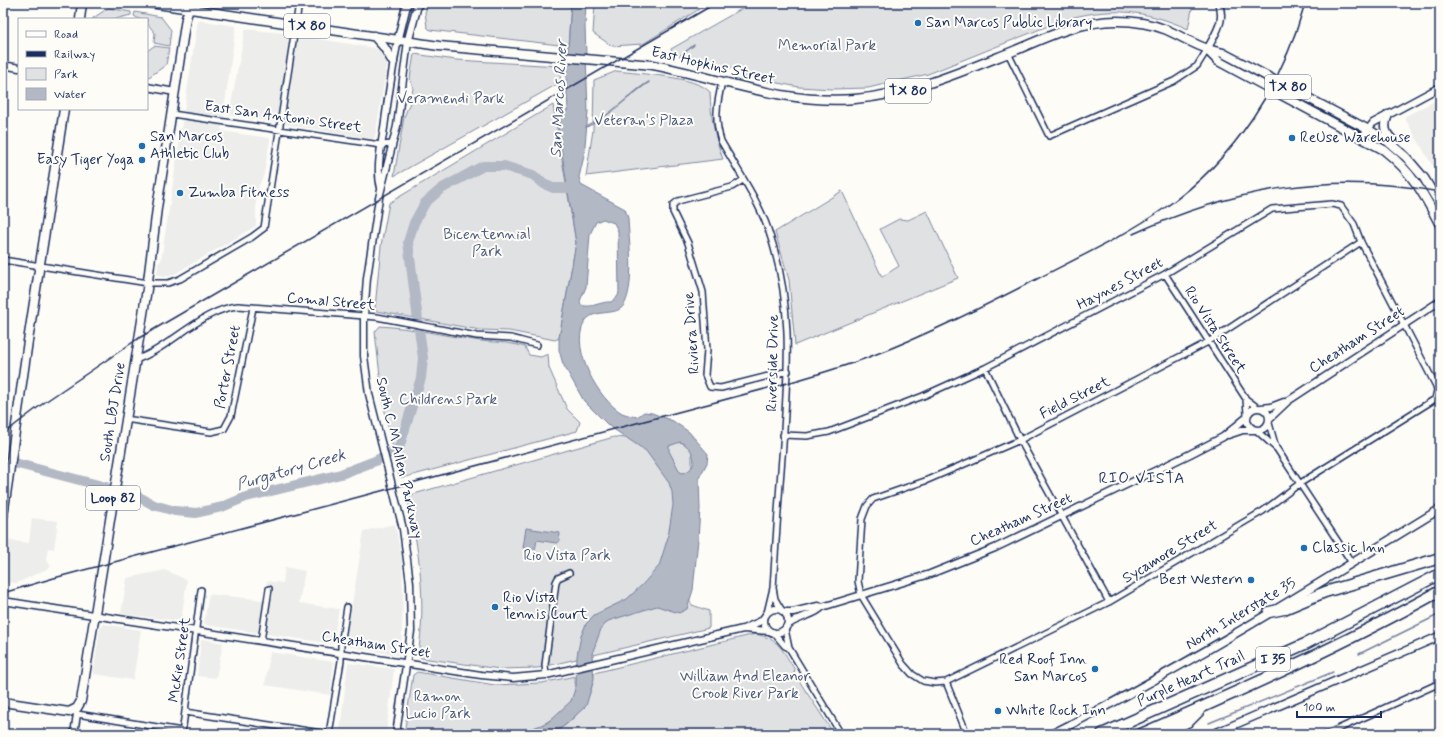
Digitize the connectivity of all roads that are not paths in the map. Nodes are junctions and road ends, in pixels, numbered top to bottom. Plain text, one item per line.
1 (82, 3) edge
2 (150, 3) edge
3 (300, 3) edge
4 (407, 3) edge
5 (418, 3) edge
6 (1218, 3) edge
7 (190, 6) edge
8 (80, 18) edge
9 (296, 25) junction
10 (374, 36) junction
11 (398, 40) junction
12 (408, 41) junction
13 (1207, 50) junction
14 (1008, 53) junction
15 (393, 62) junction
16 (3, 65) edge
17 (18, 68) edge
18 (722, 82) junction
19 (148, 87) edge
20 (1440, 87) edge
21 (175, 92) junction
22 (64, 110) edge
23 (172, 114) junction
24 (1388, 114) junction
25 (1367, 129) junction
26 (279, 130) junction
27 (1362, 137) junction
28 (392, 144) junction
29 (381, 145) junction
30 (1406, 157) junction
31 (743, 180) junction
32 (381, 188) junction
33 (1440, 205) edge
34 (1440, 225) edge
35 (1361, 242) junction
36 (3, 260) edge
37 (39, 266) junction
38 (1165, 274) junction
39 (148, 283) junction
40 (1440, 301) edge
41 (253, 308) junction
42 (364, 316) junction
43 (1404, 324) junction
44 (1208, 342) junction
45 (537, 346) dead end
46 (135, 360) junction
47 (985, 368) junction
48 (788, 371) junction
49 (1246, 399) junction
50 (1288, 401) junction
51 (1260, 408) junction
52 (1247, 416) junction
53 (125, 419) junction
54 (1269, 421) junction
55 (1255, 430) junction
56 (784, 435) junction
57 (1223, 436) junction
58 (1020, 440) junction
59 (1277, 449) junction
60 (1299, 484) junction
61 (1440, 509) edge
62 (3, 516) edge
63 (1063, 516) junction
64 (1440, 558) edge
65 (1352, 563) junction
66 (569, 573) dead end
67 (1440, 574) edge
68 (773, 588) junction
69 (269, 589) dead end
70 (201, 590) dead end
71 (1440, 591) edge
72 (861, 595) junction
73 (3, 601) edge
74 (1109, 602) junction
75 (347, 607) dead end
76 (822, 607) junction
77 (782, 610) junction
78 (1269, 612) junction
79 (766, 615) junction
80 (95, 616) junction
81 (787, 627) junction
82 (743, 629) junction
83 (196, 631) junction
84 (771, 632) junction
85 (1440, 636) edge
86 (261, 641) junction
87 (789, 648) junction
88 (341, 653) junction
89 (407, 663) junction
90 (546, 675) junction
91 (946, 682) junction
92 (1440, 683) edge
93 (3, 702) edge
94 (1203, 707) junction
95 (76, 712) junction
96 (185, 712) junction
97 (182, 732) edge
98 (74, 734) edge
99 (329, 734) edge
100 (396, 734) edge
101 (841, 734) edge
102 (967, 734) edge
103 (1052, 734) edge
104 (1102, 734) edge
105 (1141, 734) edge
106 (1162, 734) edge
107 (1213, 734) edge
108 (1327, 734) edge

1 - 8 main road
2 - 7 main road, East Hopkins Street / TX 80
3 - 9 street
4 - 11 main road
5 - 12 main road
6 - 13 street
7 - 9 main road, East Hopkins Street / TX 80
7 - 21 main road, Loop 82
9 - 10 main road, East Hopkins Street / TX 80
9 - 26 street
10 - 11 main road, East Hopkins Street / TX 80
10 - 15 main road
11 - 12 main road, East Hopkins Street / TX 80
11 - 15 street, South C M Allen Parkway
12 - 18 main road, East Hopkins Street / TX 80
12 - 28 street, South C M Allen Parkway
13 - 14 main road, East Hopkins Street / TX 80
13 - 14 street
13 - 25 main road, East Hopkins Street / TX 80
13 - 27 main road, East Hopkins Street / TX 80
14 - 18 main road, East Hopkins Street / TX 80
15 - 29 street, South C M Allen Parkway
16 - 17 street
18 - 31 street, Riverside Drive
19 - 21 street
20 - 24 street
21 - 23 main road, South LBJ Drive / Loop 82
22 - 37 main road
23 - 26 street, East San Antonio Street
23 - 39 main road, South LBJ Drive / Loop 82
24 - 25 street
24 - 30 main road
25 - 27 street
25 - 30 main road, East Hopkins Street / TX 80
26 - 29 street, East San Antonio Street
26 - 39 street
27 - 34 main road, East Hopkins Street / TX 80
28 - 29 street, East San Antonio Street
28 - 32 street, South C M Allen Parkway
29 - 32 street, South C M Allen Parkway
30 - 33 main road, East Hopkins Street / TX 80
31 - 48 street, Riverside Drive
31 - 48 street, Riviera Drive
32 - 42 street, South C M Allen Parkway
35 - 38 street, Haynes Street
35 - 43 street, Haynes Street
35 - 44 street, Field Street
36 - 37 street
37 - 39 street
37 - 62 main road
38 - 44 street, Rio Vista Street
38 - 47 street, Haynes Street
39 - 46 main road, South LBJ Drive / Loop 82
40 - 43 street, Cheatham Street
41 - 42 street, Comal Street
41 - 46 street, Comal Street
41 - 53 street, Porter Street
42 - 45 street, Comal Street
42 - 89 street, South C M Allen Parkway
43 - 50 street, Cheatham Street
43 - 60 street, Sycamore Street
44 - 49 street, Rio Vista Street
44 - 58 street, Field Street
46 - 53 main road, South LBJ Drive / Loop 82
47 - 56 street, Haynes Street
47 - 58 street
48 - 56 street, Riverside Drive
49 - 51 street, Rio Vista Street
49 - 52 street, Rio Vista Street
50 - 51 street, Cheatham Street
50 - 54 street, Cheatham Street
51 - 52 street
51 - 54 street
52 - 55 street
52 - 57 street, Cheatham Street
53 - 80 main road, South LBJ Drive / Loop 82
54 - 55 street
54 - 59 street
55 - 57 street, Cheatham Street
55 - 59 street
56 - 68 street, Riverside Drive
57 - 63 street, Cheatham Street
58 - 63 street
58 - 72 street, Field Street
59 - 60 street
60 - 65 street
60 - 74 street, Sycamore Street
61 - 65 main road, North Interstate 35
63 - 72 street, Cheatham Street
63 - 74 street
64 - 78 highway
65 - 78 main road, North Interstate 35
66 - 90 street
67 - 104 highway, Purple Heart Trail / I 35
68 - 77 street, Riverside Drive
68 - 79 street, Riverside Drive
69 - 86 street
70 - 83 street, McKie Street
71 - 94 highway, Purple Heart Trail / I 35
72 - 76 street, Cheatham Street
72 - 91 street, Sycamore Street
73 - 80 street, Cheatham Street
74 - 91 street, Sycamore Street
75 - 88 street
76 - 77 street, Cheatham Street
76 - 81 street, Cheatham Street
77 - 79 street
77 - 81 street
78 - 103 main road, North Interstate 35
79 - 82 street, Cheatham Street
79 - 84 street
80 - 83 street, Cheatham Street
80 - 95 main road, South LBJ Drive / Loop 82
81 - 84 street
81 - 87 street
82 - 84 street, Cheatham Street
82 - 90 street, Cheatham Street
83 - 86 street, Cheatham Street
83 - 96 street, McKie Street
84 - 87 street
85 - 107 main road
86 - 88 street, Cheatham Street
87 - 101 street
88 - 89 street, Cheatham Street
88 - 99 street
89 - 90 street, Cheatham Street
89 - 100 street, South C M Allen Parkway
91 - 102 street
92 - 108 street
93 - 95 main road
94 - 105 highway, Purple Heart Trail / I 35
94 - 106 highway
95 - 97 street
95 - 98 street, South LBJ Drive
96 - 97 street, McKie Street
96 - 99 street

